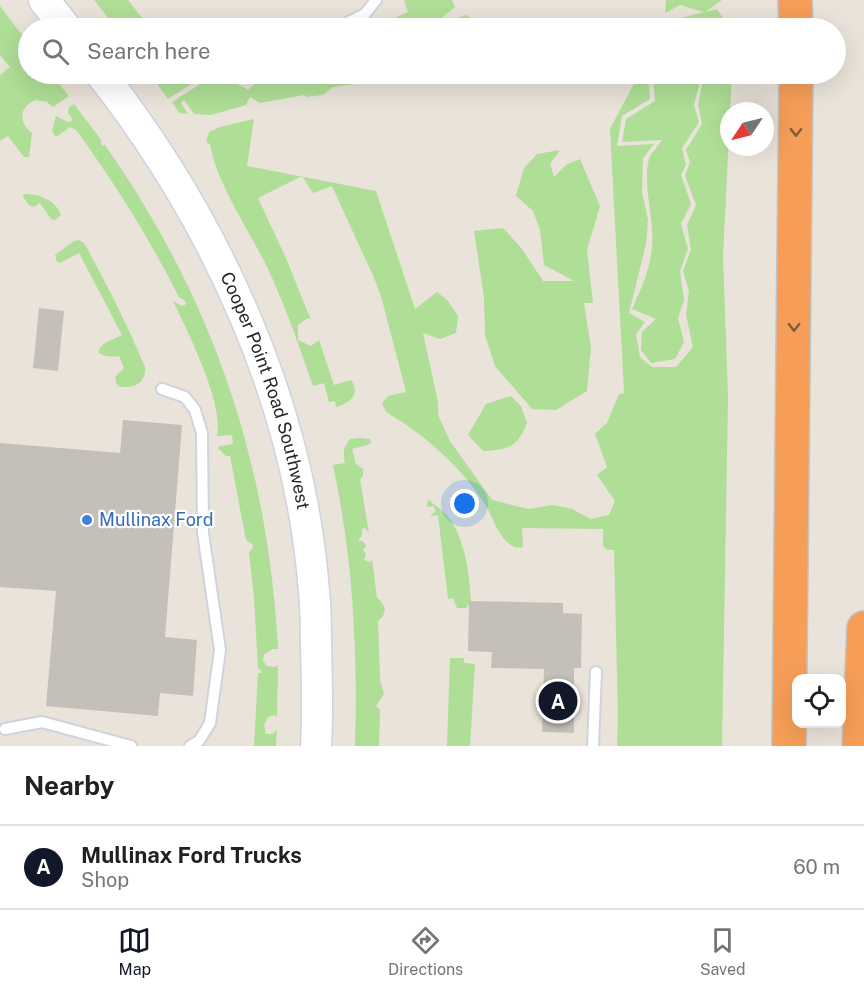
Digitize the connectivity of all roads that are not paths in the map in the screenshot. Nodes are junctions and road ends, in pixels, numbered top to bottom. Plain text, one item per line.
1 (44, 0) edge
2 (376, 0) edge
3 (795, 0) edge
4 (58, 18) edge
5 (357, 18) edge
6 (796, 18) edge
7 (108, 84) edge
8 (796, 84) edge
9 (162, 389) dead end
10 (792, 507) junction
11 (864, 628) edge
12 (596, 672) dead end
13 (5, 729) dead end
14 (131, 746) edge
15 (190, 746) edge
16 (316, 746) edge
17 (593, 746) edge
18 (767, 746) edge
19 (789, 746) edge
20 (859, 746) edge

1 - 4 main road
2 - 5 lane
3 - 6 highway
7 - 16 main road, Cooper Point Road Southwest
8 -> 10 highway
9 - 15 lane
10 - 18 highway
10 - 19 highway
11 - 20 highway
12 - 17 lane
13 - 14 lane

